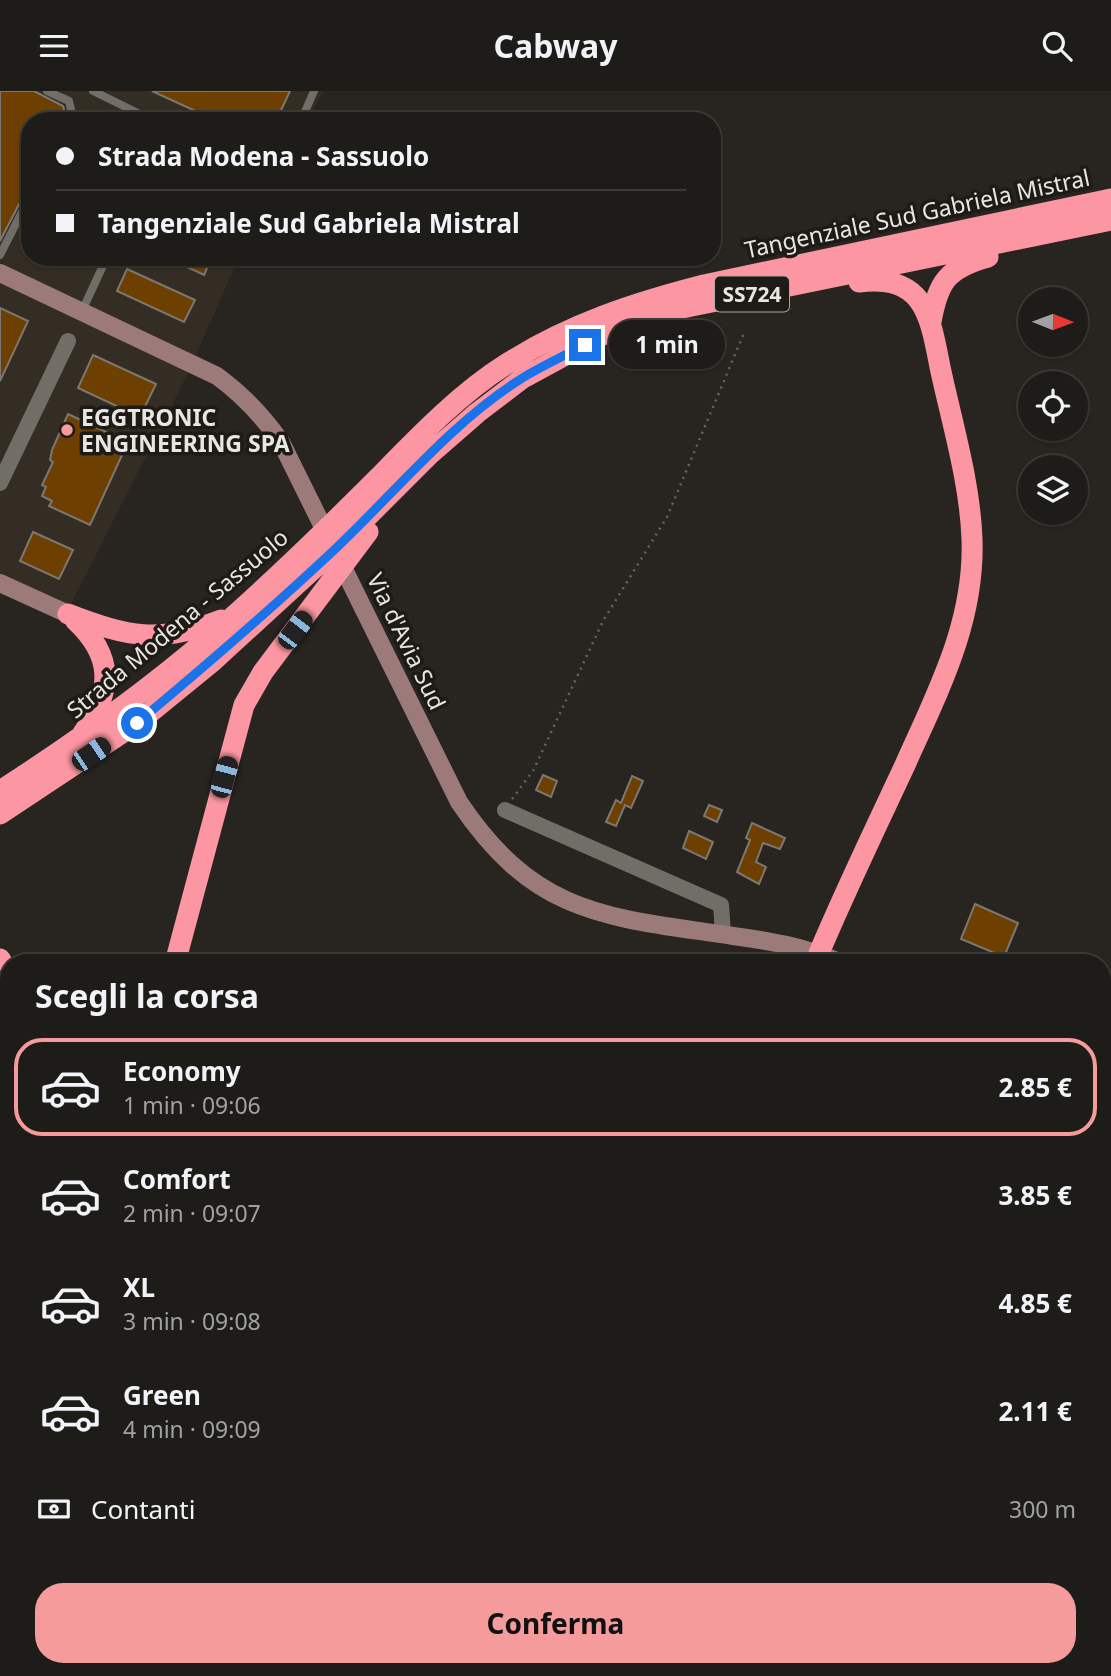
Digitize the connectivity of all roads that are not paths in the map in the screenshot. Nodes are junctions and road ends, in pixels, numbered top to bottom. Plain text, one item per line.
1 (47, 91) edge
2 (93, 91) edge
3 (314, 91) edge
4 (72, 112) edge
5 (136, 112) edge
6 (306, 112) edge
7 (1111, 199) edge
8 (21, 213) edge
9 (1111, 221) edge
10 (0, 254) edge
11 (103, 266) edge
12 (0, 273) edge
13 (763, 292) junction
14 (82, 311) junction
15 (931, 323) junction
16 (68, 341) dead end
17 (430, 454) junction
18 (0, 483) edge
19 (346, 509) joint
20 (355, 529) joint
21 (0, 583) edge
22 (68, 614) junction
23 (236, 614) junction
24 (76, 743) junction
25 (0, 790) edge
26 (505, 810) road end
27 (0, 814) edge
28 (723, 934) junction
29 (819, 953) joint
30 (177, 954) edge

1 - 4 lane
2 - 5 lane
3 - 6 lane
7 - 19 highway, Tangenziale Sud Gabriela Mistral / SS724
8 - 10 lane
9 - 13 highway, Tangenziale Sud Gabriela Mistral / SS724
9 - 15 highway
11 - 14 lane
12 - 14 street, Via d'Avia Sud
13 - 15 highway
13 - 17 highway, Tangenziale Sud Gabriela Mistral / SS724
14 - 28 street, Via d'Avia Sud
15 - 29 highway
16 - 18 street
17 - 20 highway, Tangenziale Sud Gabriela Mistral / SS724
17 - 30 highway
19 - 23 highway, Strada Modena - Sassuolo / SS724
20 - 27 highway, Strada Modena - Sassuolo / SS724
21 - 22 street
22 - 23 highway
22 - 24 highway
23 - 24 highway, Strada Modena - Sassuolo / SS724
24 - 25 highway, Strada Modena - Sassuolo / SS724
26 - 28 street
28 - 29 street, Via d'Avia Sud

